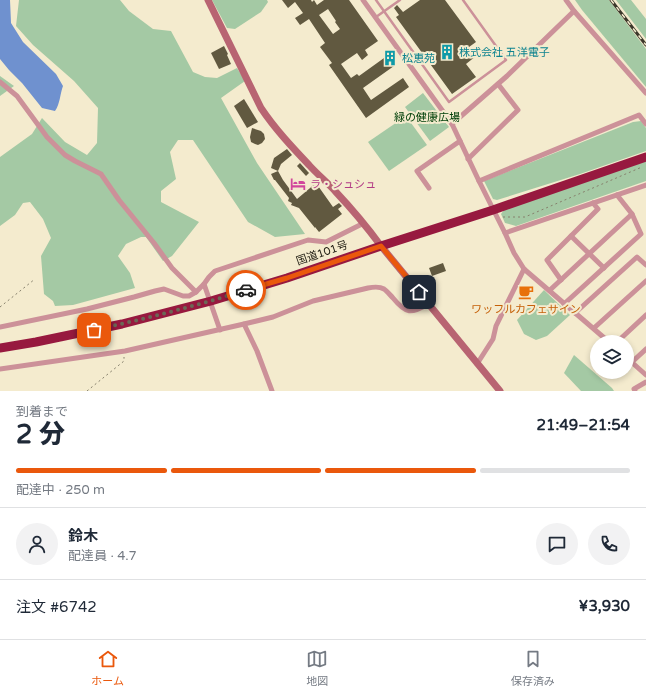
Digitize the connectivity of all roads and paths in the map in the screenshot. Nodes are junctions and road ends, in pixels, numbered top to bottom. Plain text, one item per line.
1 (208, 0) edge
2 (363, 0) edge
3 (376, 0) edge
4 (400, 0) edge
5 (463, 0) edge
6 (566, 0) edge
7 (384, 11) junction
8 (574, 11) junction
9 (376, 17) junction
10 (0, 82) edge
11 (498, 84) junction
12 (646, 93) edge
13 (452, 124) junction
14 (646, 124) edge
15 (460, 141) junction
16 (646, 157) edge
17 (468, 159) junction
18 (646, 165) edge
19 (479, 182) junction
20 (646, 186) edge
21 (429, 188) dead end
22 (617, 195) junction
23 (593, 203) junction
24 (495, 214) junction
25 (632, 214) junction
26 (364, 223) junction
27 (505, 232) junction
28 (571, 236) junction
29 (381, 246) junction
30 (590, 253) junction
31 (646, 265) edge
32 (604, 268) junction
33 (524, 269) junction
34 (35, 279) dead end
35 (561, 280) junction
36 (646, 281) edge
37 (204, 284) junction
38 (550, 290) junction
39 (196, 292) junction
40 (211, 302) junction
41 (428, 304) junction
42 (564, 304) junction
43 (0, 308) edge
44 (575, 313) junction
45 (646, 315) edge
46 (244, 324) junction
47 (0, 327) edge
48 (594, 328) junction
49 (220, 330) junction
50 (602, 335) edge
51 (625, 335) edge
52 (0, 348) edge
53 (646, 349) edge
54 (125, 351) junction
55 (634, 360) edge
56 (477, 364) junction
57 (634, 364) edge
58 (0, 369) edge
59 (646, 375) edge
60 (646, 382) edge
61 (87, 391) edge
62 (272, 391) edge
63 (500, 391) edge
64 (635, 391) edge

1 - 26 street
2 - 9 street
3 - 7 lane
4 - 7 lane
5 - 7 lane
6 - 8 street
7 - 9 lane
8 - 11 street
8 - 12 street
9 - 13 street
10 - 39 street
11 - 13 street
11 - 17 street
13 - 15 street
14 - 19 street
15 - 17 street
15 - 21 street
16 - 24 highway, 国道101号
17 - 19 street
18 - 24 path
19 - 24 street
20 - 22 street
22 - 23 street
22 - 25 street
23 - 27 street
23 - 28 street
24 - 27 street
24 - 29 highway, 国道101号
25 - 30 street
25 - 32 street
26 - 29 street
26 - 37 street
27 - 33 street
28 - 30 street
28 - 35 street
29 - 40 highway, 国道101号
29 - 41 street
30 - 32 street
30 - 35 street
31 - 44 street
32 - 42 street
33 - 38 street
33 - 56 street
34 - 43 path
35 - 38 street
36 - 48 street
37 - 39 street
37 - 40 street
38 - 42 street
39 - 47 street
40 - 49 street
40 - 52 highway, 国道101号
41 - 46 street
41 - 56 street
42 - 44 street
44 - 48 street
45 - 51 street
46 - 49 street
46 - 62 street
48 - 50 street
49 - 54 street
53 - 55 street
54 - 58 street
54 - 61 path
56 - 63 street
57 - 59 street
60 - 64 street

